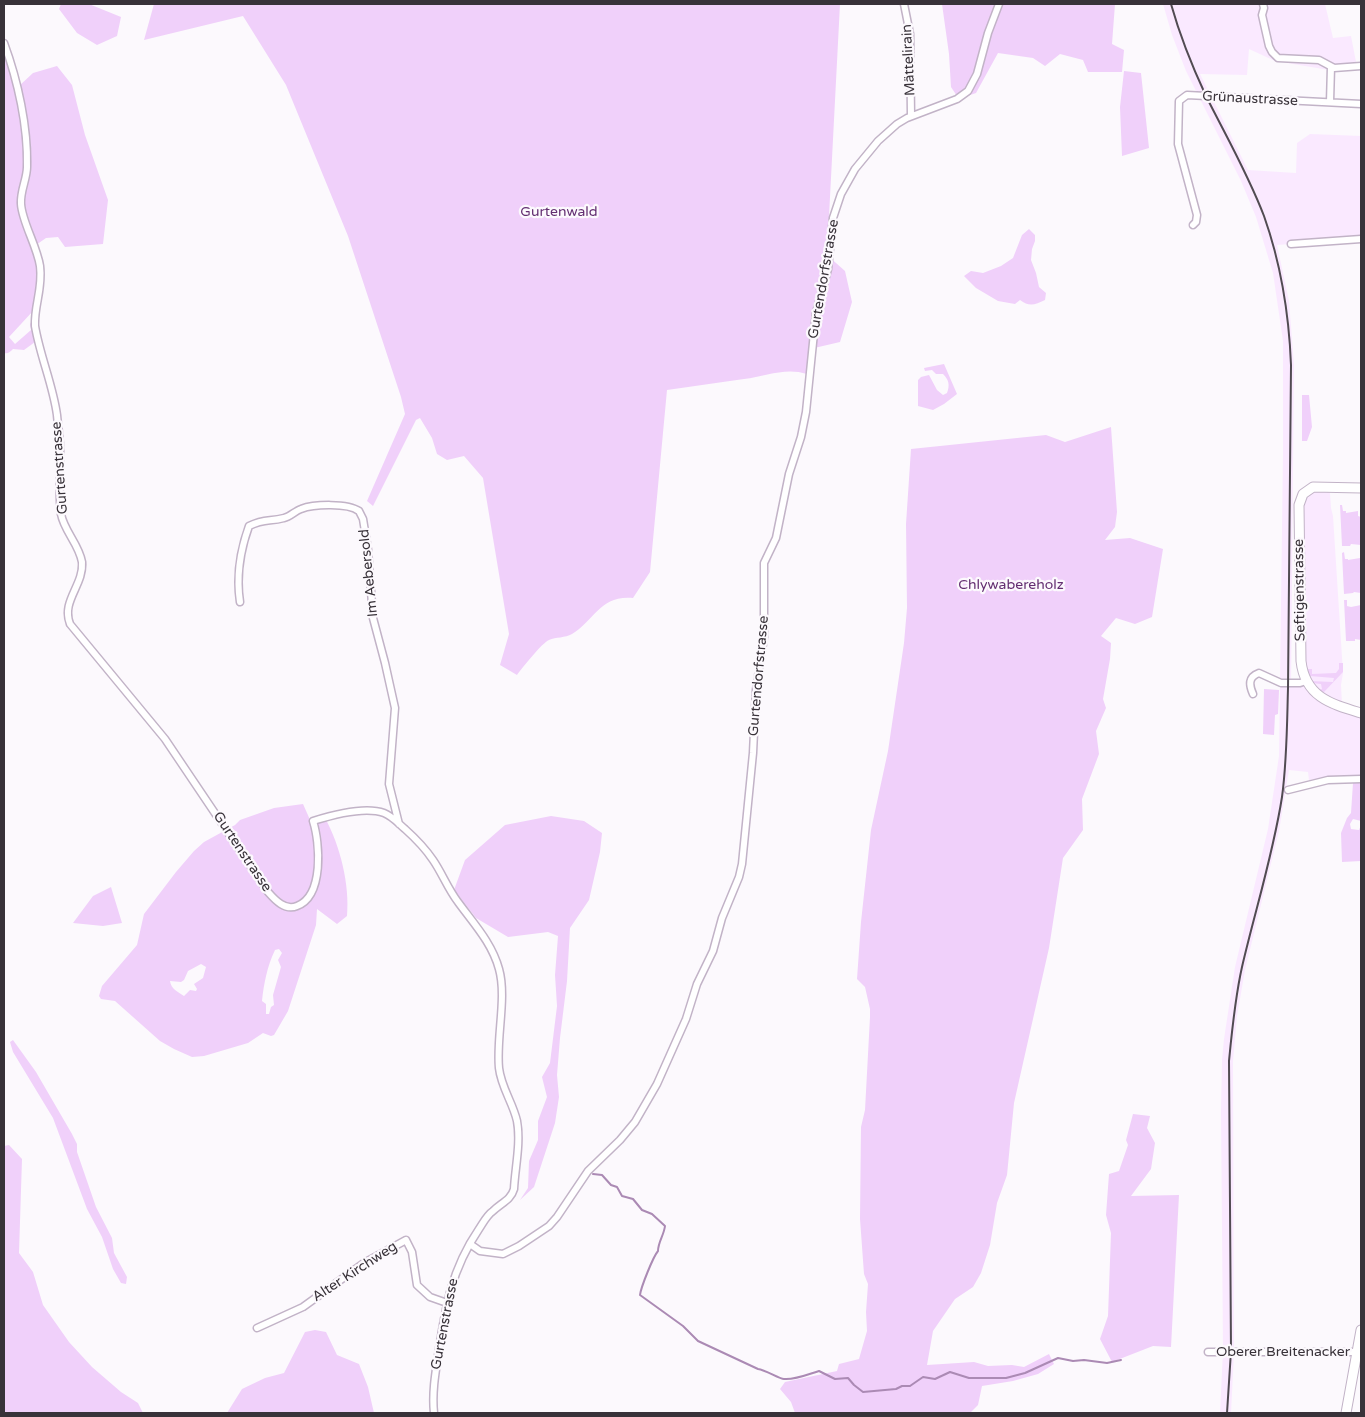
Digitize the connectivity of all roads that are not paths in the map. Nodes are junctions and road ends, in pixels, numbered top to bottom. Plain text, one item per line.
1 (904, 4) edge
2 (999, 4) edge
3 (1263, 4) edge
4 (4, 44) edge
5 (1361, 66) edge
6 (1331, 67) junction
7 (1330, 102) junction
8 (1361, 104) edge
9 (911, 116) junction
10 (1193, 225) dead end
11 (1361, 240) edge
12 (1291, 244) dead end
13 (1361, 488) edge
14 (240, 602) dead end
15 (1306, 681) junction
16 (1253, 694) dead end
17 (1361, 714) edge
18 (1361, 779) edge
19 (1288, 790) dead end
20 (399, 824) junction
21 (470, 1244) junction
22 (447, 1303) junction
23 (257, 1328) dead end
24 (1361, 1330) edge
25 (1359, 1348) edge
26 (1208, 1352) dead end
27 (434, 1413) edge
28 (1346, 1413) edge

1 - 9 street, Mättelirain
2 - 9 street, Gurtendorfstrasse
3 - 6 street
4 - 20 street, Gurtenstrasse
5 - 6 street
6 - 7 street
7 - 8 street, Grünaustrasse
7 - 10 street, Grünaustrasse
9 - 21 street, Gurtendorfstrasse
11 - 12 street
13 - 15 street, Seftigenstrasse
14 - 20 street, Im Aebersold
15 - 16 street
15 - 17 street
18 - 19 street
20 - 21 street, Gurtenstrasse
21 - 22 street, Gurtenstrasse
22 - 23 street, Alter Kirchweg
22 - 27 street, Gurtenstrasse
24 - 25 street
25 - 26 street, Oberer Breitenacker
25 - 28 street

